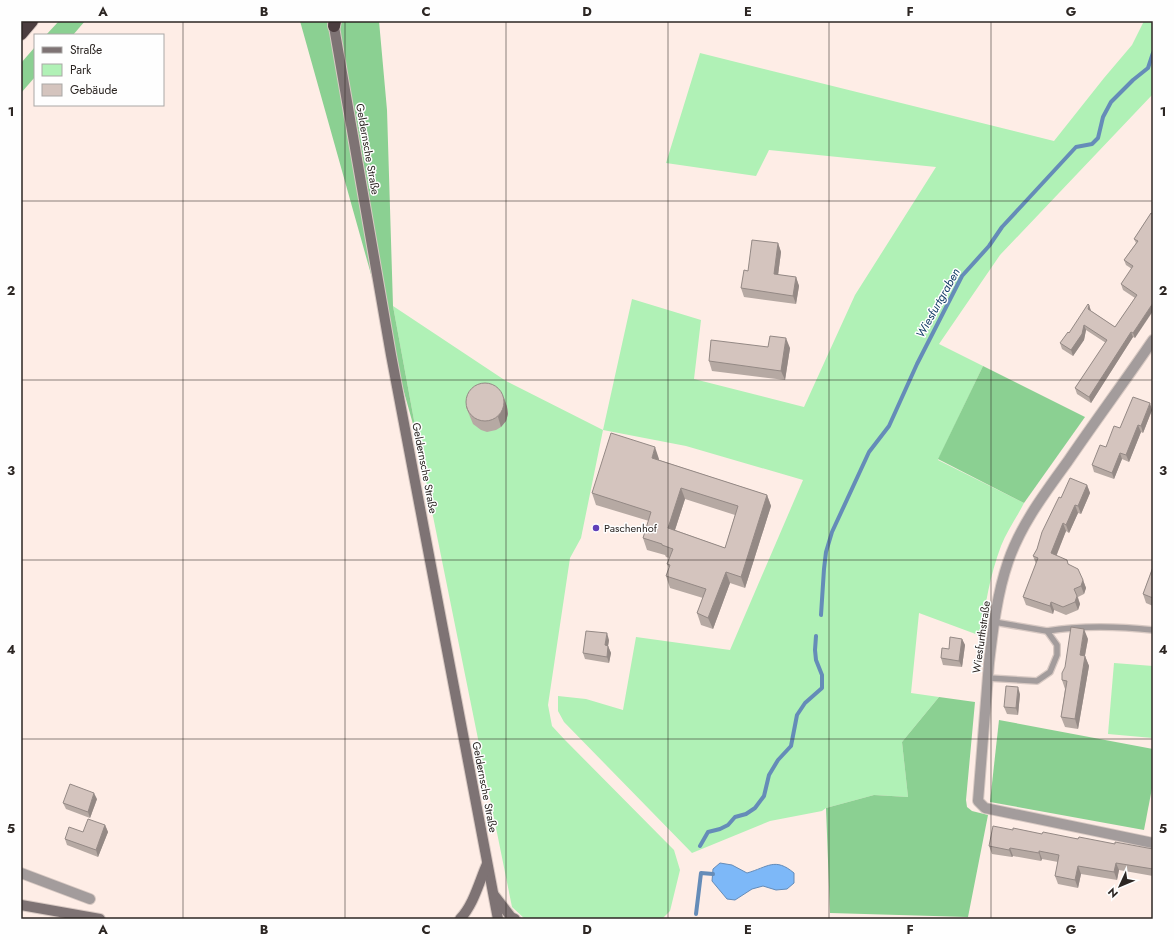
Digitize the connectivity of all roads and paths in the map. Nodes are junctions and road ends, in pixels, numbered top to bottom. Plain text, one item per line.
1 (32, 21) edge
2 (334, 23) edge
3 (21, 34) edge
4 (1153, 340) edge
5 (994, 622) junction
6 (1153, 630) edge
7 (1047, 631) junction
8 (988, 678) junction
9 (1153, 843) edge
10 (487, 864) junction
11 (21, 873) edge
12 (493, 893) junction
13 (90, 899) dead end
14 (21, 905) edge
15 (100, 919) edge
16 (460, 919) edge
17 (498, 919) edge
18 (515, 919) edge

1 - 3 highway
2 - 10 main road, Geldernsche Straße
4 - 5 street, Wiesfurthstraße
5 - 7 lane
5 - 8 street, Wiesfurthstraße
6 - 7 lane
7 - 8 lane
8 - 9 street, Wiesfurthstraße
10 - 12 main road, Geldernsche Straße
10 - 16 main road
11 - 13 street
12 - 17 main road, Geldernsche Straße
12 - 18 main road
14 - 15 main road

